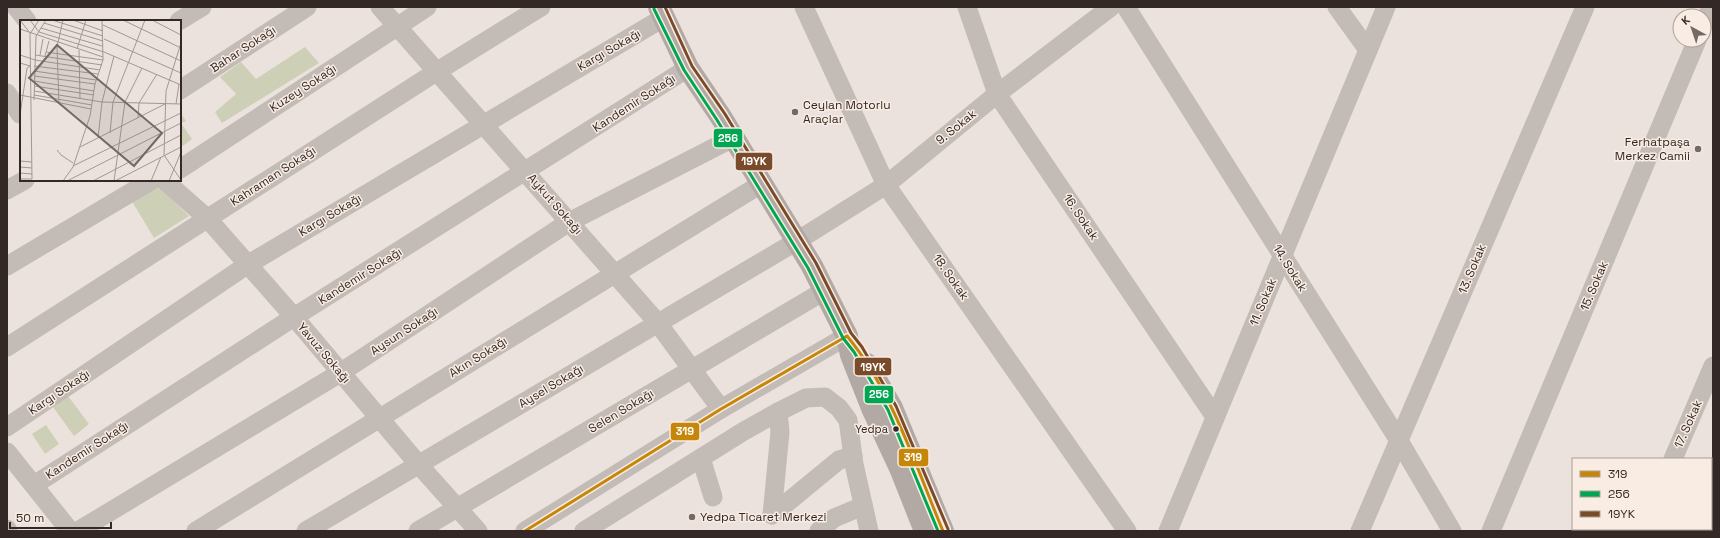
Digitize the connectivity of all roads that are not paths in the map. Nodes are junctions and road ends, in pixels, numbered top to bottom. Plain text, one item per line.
1 (16, 7) edge
2 (202, 7) edge
3 (306, 7) edge
4 (380, 7) edge
5 (427, 7) edge
6 (541, 7) edge
7 (804, 7) edge
8 (968, 7) edge
9 (1111, 7) edge
10 (1126, 7) edge
11 (1337, 7) edge
12 (1386, 7) edge
13 (1585, 7) edge
14 (661, 13) edge
15 (179, 16) edge
16 (26, 20) edge
17 (396, 26) junction
18 (1694, 48) edge
19 (1368, 50) junction
20 (688, 68) junction
21 (436, 72) junction
22 (181, 89) edge
23 (7, 93) edge
24 (997, 94) junction
25 (16, 116) edge
26 (484, 123) junction
27 (733, 138) junction
28 (181, 168) edge
29 (527, 172) junction
30 (23, 181) edge
31 (150, 181) edge
32 (165, 181) edge
33 (761, 184) junction
34 (886, 185) junction
35 (7, 190) edge
36 (207, 218) junction
37 (569, 222) junction
38 (797, 241) junction
39 (1282, 256) junction
40 (247, 265) junction
41 (7, 266) edge
42 (614, 273) junction
43 (824, 291) junction
44 (294, 317) junction
45 (657, 322) junction
46 (847, 336) junction
47 (7, 347) edge
48 (1713, 366) edge
49 (691, 370) junction
50 (340, 373) junction
51 (721, 409) junction
52 (778, 412) junction
53 (1215, 417) junction
54 (378, 418) junction
55 (7, 427) edge
56 (1398, 439) junction
57 (7, 452) edge
58 (853, 456) junction
59 (702, 458) junction
60 (1673, 458) edge
61 (419, 465) junction
62 (34, 485) junction
63 (713, 497) dead end
64 (863, 506) junction
65 (457, 508) junction
66 (821, 530) edge
67 (70, 531) edge
68 (78, 531) edge
69 (196, 531) edge
70 (306, 531) edge
71 (418, 531) edge
72 (478, 531) edge
73 (525, 531) edge
74 (584, 531) edge
75 (869, 531) edge
76 (925, 531) edge
77 (944, 531) edge
78 (1127, 531) edge
79 (1168, 531) edge
80 (1360, 531) edge
81 (1452, 531) edge
82 (1491, 531) edge

1 - 16 street
2 - 15 street
3 - 22 street, Bahar Sokağı
4 - 17 street, Aykut Sokağı
5 - 17 street, Kuzey Sokağı
6 - 21 street, Kahraman Sokağı
7 - 34 street, 18. Sokak
8 - 24 street, 16. Sokak
9 - 24 street, 9. Sokak
10 - 39 street, 14. Sokak
11 - 19 street
12 - 19 street, 11. Sokak
13 - 56 street, 13. Sokak
14 - 20 main road
14 - 26 street, Kargı Sokağı
17 - 21 street, Aykut Sokağı
17 - 28 street, Kuzey Sokağı
18 - 82 street, 15. Sokak
19 - 39 street, 11. Sokak
20 - 27 main road
20 - 29 street, Kandemir Sokağı
21 - 26 street, Aykut Sokağı
21 - 36 street, Kahraman Sokağı
23 - 25 street
24 - 34 street, 9. Sokak
24 - 53 street, 16. Sokak
26 - 29 street, Aykut Sokağı
26 - 40 street, Kargı Sokağı
27 - 33 main road
27 - 37 street, Aysun Sokağı
29 - 37 street, Aykut Sokağı
29 - 44 street, Kandemir Sokağı
30 - 35 street
31 - 41 street
32 - 36 street, Yavuz Sokağı
33 - 38 main road
33 - 42 street, Akın Sokağı
34 - 38 street, 9. Sokak
34 - 78 street, 18. Sokak
36 - 40 street, Yavuz Sokağı
36 - 47 street, Kahraman Sokağı
37 - 42 street, Aykut Sokağı
37 - 50 street, Aysun Sokağı
38 - 43 main road
38 - 45 street, Aysel Sokağı
39 - 53 street, 11. Sokak
39 - 56 street, 14. Sokak
40 - 44 street, Yavuz Sokağı
40 - 55 street, Kargı Sokağı
42 - 45 street, Aykut Sokağı
42 - 54 street, Akın Sokağı
43 - 46 main road
43 - 49 street, Selen Sokağı
44 - 50 street, Yavuz Sokağı
44 - 62 street, Kandemir Sokağı
45 - 49 street, Aykut Sokağı
45 - 61 street, Aysel Sokağı
46 - 51 street
46 - 76 main road
46 - 77 main road
48 - 60 street, 17. Sokak
49 - 51 street, Aykut Sokağı
49 - 65 street, Selen Sokağı
50 - 54 street, Yavuz Sokağı
50 - 68 street, Aysun Sokağı
51 - 73 street
52 - 58 street
52 - 58 street
52 - 59 street
53 - 79 street, 11. Sokak
54 - 61 street, Yavuz Sokağı
54 - 69 street, Akın Sokağı
56 - 80 street, 13. Sokak
56 - 81 street, 14. Sokak
57 - 62 street
58 - 64 street
59 - 63 street
59 - 74 street
61 - 65 street, Yavuz Sokağı
61 - 70 street, Aysel Sokağı
62 - 67 street
64 - 66 street
64 - 75 street
65 - 71 street, Selen Sokağı
65 - 72 street, Yavuz Sokağı

